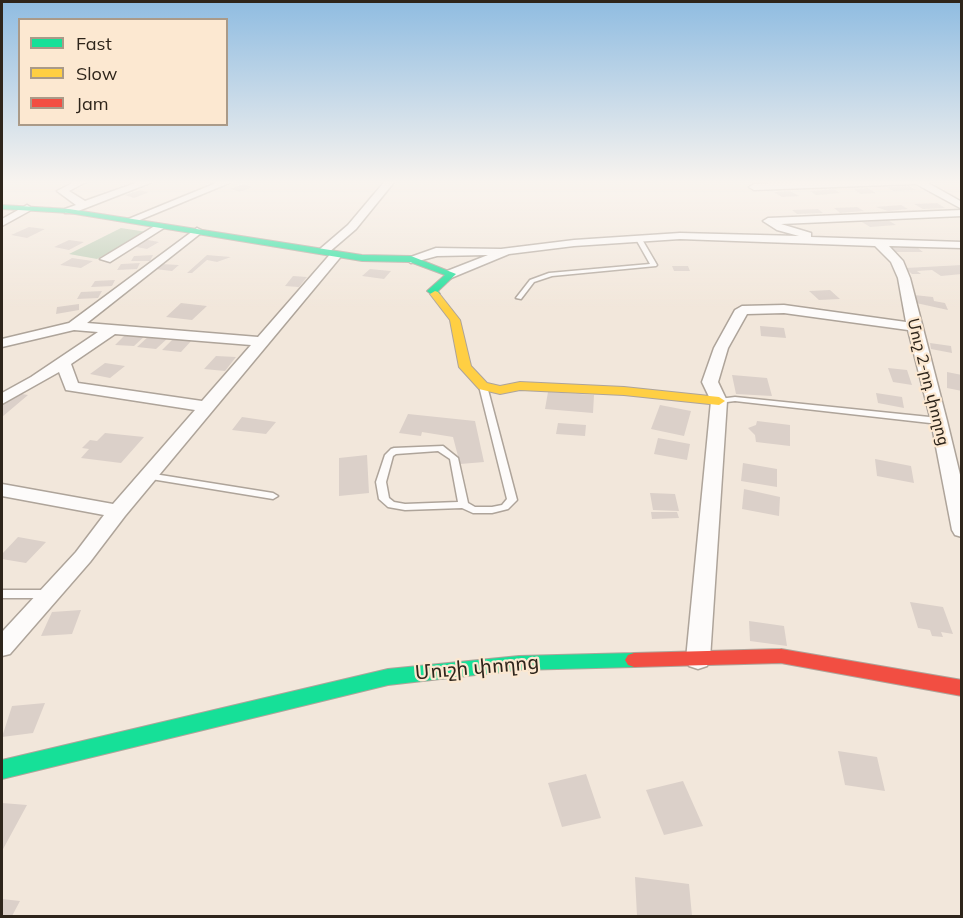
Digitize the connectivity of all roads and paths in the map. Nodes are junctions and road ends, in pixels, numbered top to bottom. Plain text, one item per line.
1 (151, 224) edge
2 (355, 224) edge
3 (773, 224) edge
4 (162, 226) junction
5 (197, 231) junction
6 (640, 241) junction
7 (879, 243) junction
8 (962, 245) edge
9 (507, 251) junction
10 (331, 253) junction
11 (106, 259) dead end
12 (411, 259) junction
13 (452, 274) junction
14 (519, 298) dead end
15 (74, 326) junction
16 (914, 327) junction
17 (114, 328) junction
18 (262, 342) junction
19 (2, 343) edge
20 (63, 362) junction
21 (483, 386) junction
22 (2, 399) edge
23 (719, 401) junction
24 (207, 407) junction
25 (939, 421) junction
26 (148, 476) junction
27 (2, 490) edge
28 (273, 496) dead end
29 (464, 505) junction
30 (118, 511) junction
31 (962, 530) edge
32 (2, 594) edge
33 (51, 594) junction
34 (2, 647) edge
35 (698, 659) junction
36 (962, 688) edge
37 (2, 770) edge

1 - 4 street
2 - 10 street
3 - 7 street
4 - 5 street
4 - 11 street
5 - 10 street
5 - 15 street
6 - 7 street
6 - 9 street
6 - 14 lane
7 - 8 street
7 - 16 street, Մուշ 2-րդ փողոց
9 - 12 street
9 - 13 street
10 - 12 street
10 - 18 street
12 - 13 street
13 - 21 street
15 - 17 street
15 - 19 street
16 - 23 street
16 - 25 street, Մուշ 2-րդ փողոց
17 - 18 street
17 - 20 street
18 - 24 street
20 - 22 street
20 - 24 street
21 - 23 street
21 - 29 lane
23 - 25 lane
23 - 35 street
24 - 26 street
25 - 31 street, Մուշ 2-րդ փողոց
26 - 28 lane
26 - 30 street
27 - 30 street
29 - 29 lane
30 - 33 street
32 - 33 lane
33 - 34 street
35 - 36 street, Մուշի փողոց
35 - 37 street, Մուշի փողոց

